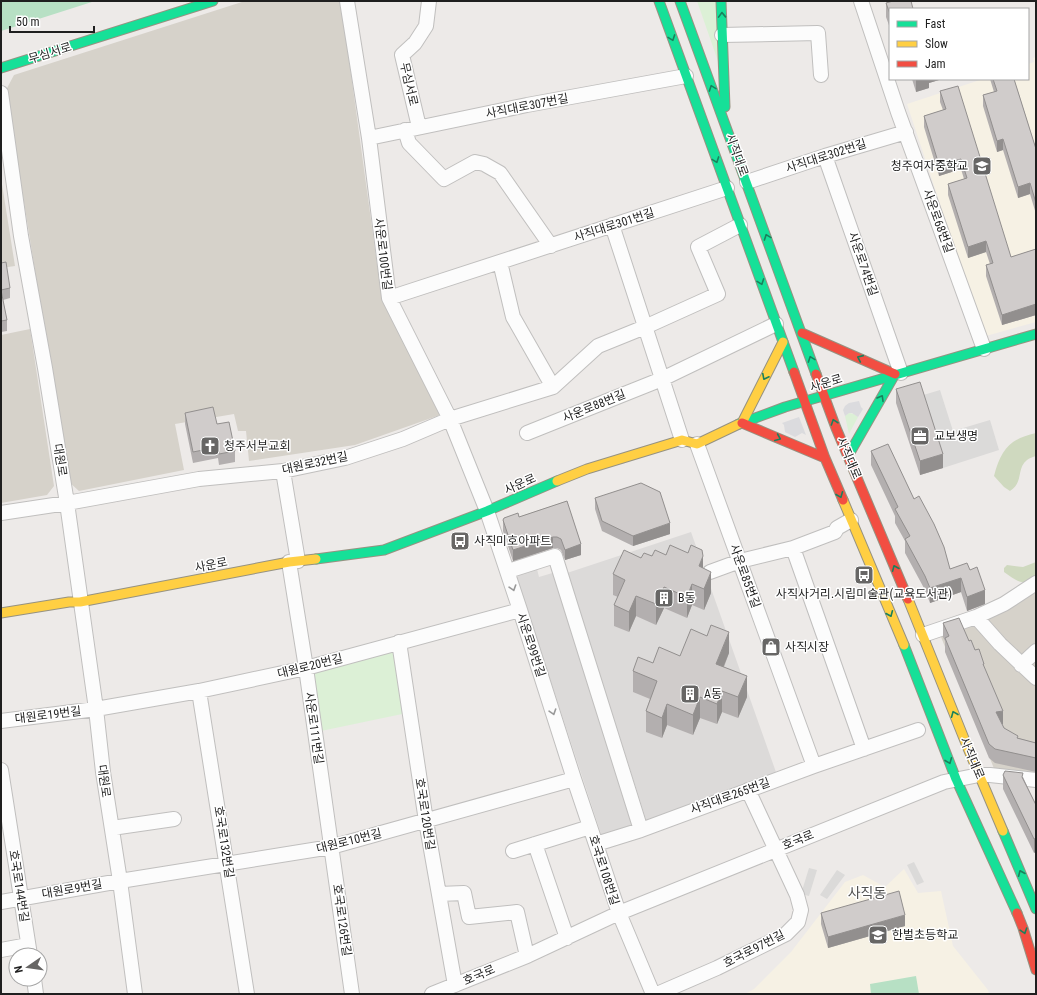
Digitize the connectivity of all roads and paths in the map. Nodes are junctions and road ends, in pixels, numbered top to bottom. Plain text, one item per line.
1 (213, 1) edge
2 (347, 1) edge
3 (429, 1) edge
4 (659, 1) edge
5 (680, 1) edge
6 (721, 1) edge
7 (861, 1) edge
8 (722, 35) junction
9 (1, 68) edge
10 (821, 75) dead end
11 (686, 76) junction
12 (1, 93) edge
13 (725, 124) junction
14 (412, 129) junction
15 (906, 132) junction
16 (368, 138) junction
17 (825, 156) junction
18 (747, 182) junction
19 (727, 188) junction
20 (612, 225) junction
21 (740, 225) junction
22 (551, 246) junction
23 (500, 262) junction
24 (389, 298) junction
25 (776, 324) junction
26 (645, 327) junction
27 (802, 333) junction
28 (1036, 334) edge
29 (783, 342) junction
30 (984, 349) junction
31 (898, 373) junction
32 (662, 379) junction
33 (553, 386) junction
34 (825, 396) junction
35 (804, 402) junction
36 (450, 419) junction
37 (742, 423) junction
38 (527, 433) dead end
39 (682, 440) junction
40 (697, 444) junction
41 (848, 456) junction
42 (825, 458) junction
43 (283, 471) junction
44 (66, 503) junction
45 (487, 511) junction
46 (1, 513) edge
47 (850, 520) junction
48 (793, 548) junction
49 (740, 561) junction
50 (293, 562) junction
51 (508, 571) junction
52 (710, 572) edge
53 (1036, 583) edge
54 (80, 602) junction
55 (520, 610) junction
56 (1, 613) edge
57 (976, 617) junction
58 (923, 635) junction
59 (399, 642) junction
60 (1036, 651) edge
61 (1021, 665) junction
62 (306, 668) junction
63 (1036, 678) edge
64 (199, 691) junction
65 (96, 709) junction
66 (1, 721) edge
67 (918, 730) dead end
68 (864, 749) junction
69 (814, 766) junction
70 (1, 770) edge
71 (979, 775) junction
72 (574, 779) junction
73 (956, 779) junction
74 (1036, 780) edge
75 (748, 790) junction
76 (174, 819) dead end
77 (426, 821) junction
78 (590, 827) junction
79 (6, 828) edge
80 (112, 828) junction
81 (641, 830) junction
82 (535, 844) junction
83 (596, 844) junction
84 (331, 847) junction
85 (776, 849) junction
86 (513, 852) dead end
87 (227, 864) junction
88 (120, 881) junction
89 (439, 894) junction
90 (21, 898) junction
91 (1, 902) edge
92 (1036, 908) edge
93 (619, 914) junction
94 (567, 938) junction
95 (29, 947) edge
96 (527, 956) junction
97 (1036, 970) edge
98 (455, 985) junction
99 (135, 994) edge
100 (247, 994) edge
101 (352, 994) edge
102 (432, 994) edge
103 (653, 994) edge
104 (657, 994) edge

1 - 9 main road, 무심서로
2 - 16 street, 사운로100번길
3 - 14 street, 무심서로
4 -> 11 main road, 사직대로
13 -> 5 main road, 사직대로
8 -> 6 main road
7 - 15 street, 사운로68번길
8 - 10 street
8 - 13 main road
11 - 14 street, 사직대로307번길
11 -> 19 main road, 사직대로
12 - 44 street, 대원로
13 - 18 main road, 사직대로
14 - 16 street, 사직대로307번길
14 - 22 street
15 - 17 street, 사직대로302번길
15 - 30 street, 사운로68번길
16 - 24 street, 사운로100번길
17 - 18 street, 사직대로302번길
17 - 31 street, 사운로74번길
27 -> 18 main road, 사직대로
19 - 20 street, 사직대로301번길
19 - 21 main road, 사직대로
20 - 22 street, 사직대로301번길
20 - 26 street
21 -> 25 main road, 사직대로
21 - 26 street
22 - 23 street, 사직대로301번길
23 - 24 street, 사직대로301번길
23 - 33 street
24 - 36 street, 사운로100번길
25 - 29 main road, 사직대로
25 - 32 street
26 - 32 street
26 - 33 street, 대원로32번길
31 -> 27 main road
34 -> 27 main road, 사직대로
28 - 30 main road, 사운로
29 - 35 main road, 사직대로
29 -> 37 main road
30 - 31 main road, 사운로
31 - 34 main road, 사운로
41 -> 31 main road
32 - 38 street, 사운로88번길
32 - 39 street
33 - 36 street, 대원로32번길
34 - 35 main road, 사운로
41 -> 34 main road, 사직대로
35 - 37 main road, 사운로
35 - 42 main road, 사직대로
36 - 43 street, 대원로32번길
36 - 45 street, 사운로100번길
37 - 40 main road, 사운로
37 -> 42 main road
39 - 40 main road
39 - 45 main road, 사운로
40 - 49 street, 사운로85번길
58 -> 41 main road, 사직대로
42 -> 47 main road, 사직대로
43 - 44 street, 대원로32번길
43 - 50 street, 사운로111번길
44 - 46 street, 대원로32번길
44 - 54 street, 대원로
45 - 50 main road, 사운로
45 - 51 street, 사운로99번길
47 - 48 street
47 -> 73 main road, 사직대로
48 - 49 street
48 - 68 street
49 - 52 street
49 - 69 street, 사운로85번길
50 - 54 main road, 사운로
50 - 62 street, 사운로111번길
51 -> 55 street, 사운로99번길
51 - 81 street
53 - 57 street
54 - 56 main road, 사운로
54 - 65 street, 대원로
55 - 59 street, 대원로20번길
55 -> 72 street, 사운로99번길
57 - 58 street
57 - 61 street
71 -> 58 main road, 사직대로
59 - 62 street, 대원로20번길
59 - 77 street, 호국로120번길
60 - 61 street
61 - 63 street
62 - 64 street, 대원로20번길
62 - 84 street, 사운로111번길
64 - 65 street, 대원로20번길
64 - 87 street, 호국로132번길
65 - 66 street, 대원로19번길
65 - 80 street, 대원로
67 - 68 street, 사직대로265번길
68 - 69 street, 사직대로265번길
69 - 75 street, 사직대로265번길
70 - 79 street, 호국로144번길
71 - 73 street, 호국로
71 - 74 street, 호국로
92 -> 71 main road, 사직대로
72 - 77 street, 대원로10번길
72 - 78 street, 호국로108번길
73 - 85 street, 호국로
73 -> 97 main road, 사직대로
75 - 81 street, 사직대로265번길
75 - 85 street, 호국로97번길
76 - 80 street
77 - 84 street, 대원로10번길
77 - 89 street, 호국로120번길
78 - 82 street, 호국로108번길
78 - 83 street, 호국로108번길
79 - 90 street, 호국로144번길
80 - 88 street, 대원로
81 - 83 street, 사직대로265번길
82 - 86 street, 호국로108번길
82 - 94 street
83 - 93 street, 호국로108번길
84 - 87 street, 대원로10번길
84 - 101 street, 호국로126번길
85 - 93 street, 호국로
85 - 104 street, 호국로97번길
87 - 88 street, 대원로10번길
87 - 100 street, 호국로132번길
88 - 90 street, 대원로9번길
88 - 99 street, 대원로
89 - 96 street
89 - 98 street, 호국로120번길
90 - 91 street, 대원로9번길
90 - 95 street, 호국로144번길
93 - 94 street, 호국로
93 - 103 street, 호국로108번길
94 - 96 street, 호국로
96 - 98 street, 호국로
98 - 102 street, 호국로

